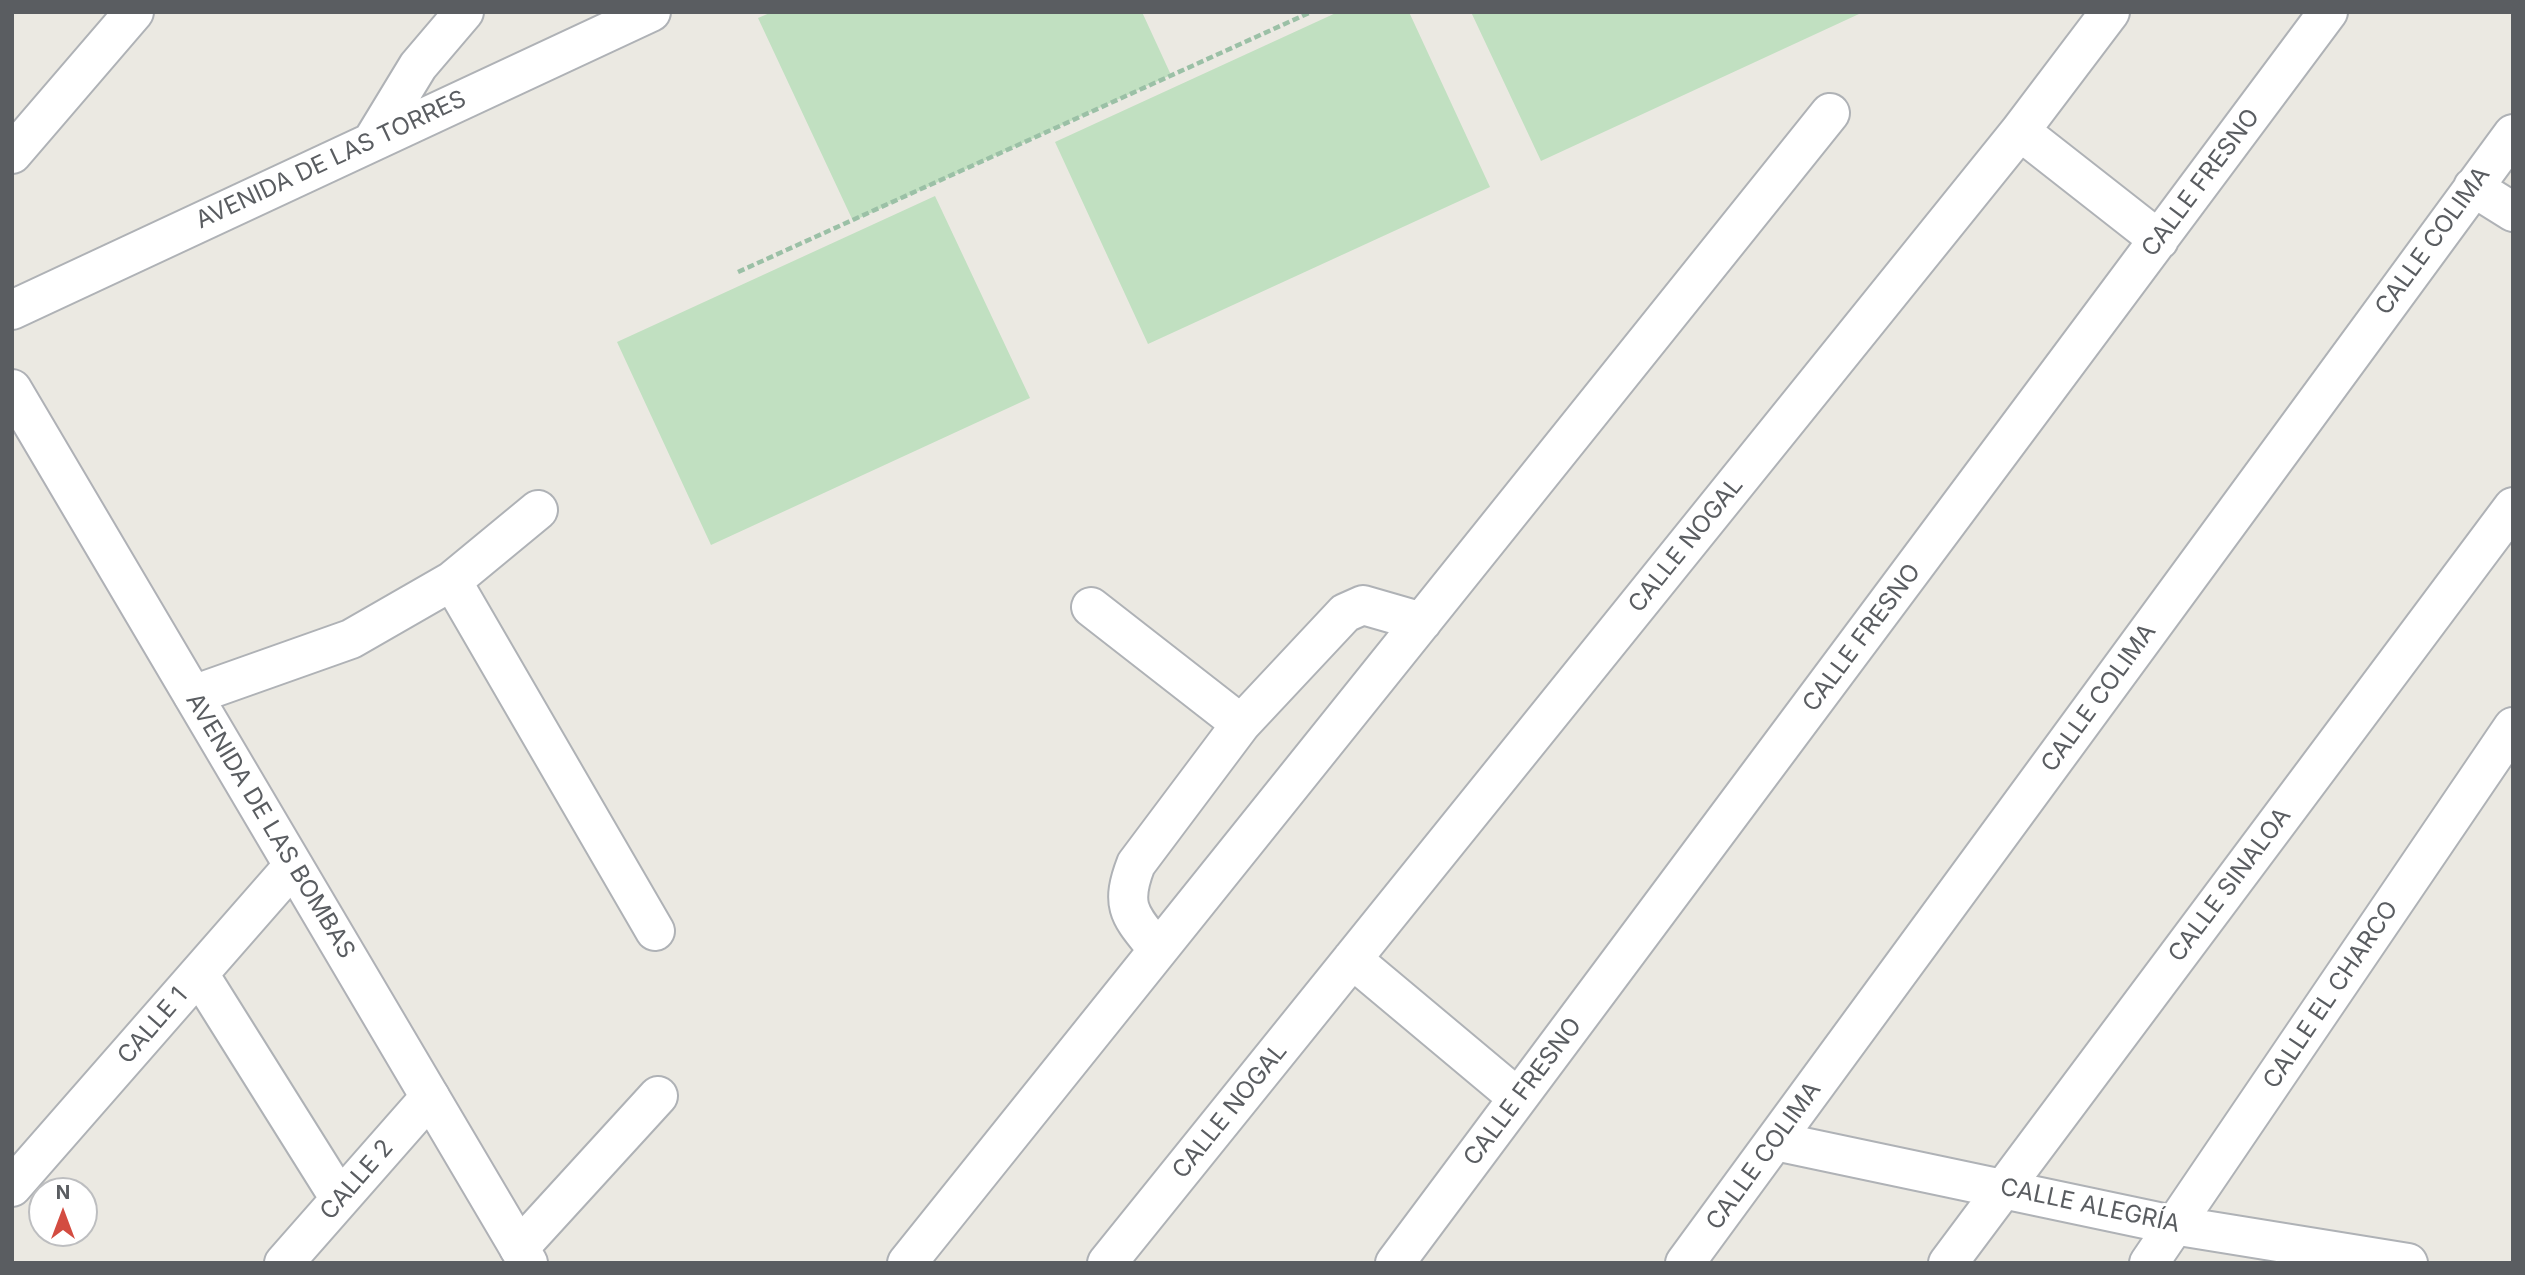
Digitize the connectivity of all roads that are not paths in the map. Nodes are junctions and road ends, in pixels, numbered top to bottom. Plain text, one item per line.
1 (134, 12) edge
2 (464, 12) edge
3 (651, 12) edge
4 (2110, 12) edge
5 (2328, 12) edge
6 (1830, 113) dead end
7 (2020, 131) junction
8 (2513, 134) edge
9 (373, 140) junction
10 (12, 154) edge
11 (2473, 187) junction
12 (2513, 212) edge
13 (2159, 240) junction
14 (12, 310) edge
15 (12, 389) edge
16 (2513, 507) edge
17 (538, 510) dead end
18 (452, 581) junction
19 (1091, 607) dead end
20 (1422, 622) junction
21 (193, 695) junction
22 (1241, 724) junction
23 (2513, 727) edge
24 (293, 866) junction
25 (654, 931) dead end
26 (1158, 950) junction
27 (1352, 959) junction
28 (199, 974) junction
29 (659, 1096) dead end
30 (430, 1097) junction
31 (1518, 1098) junction
32 (1775, 1141) junction
33 (12, 1187) edge
34 (2004, 1187) junction
35 (340, 1199) junction
36 (2174, 1226) junction
37 (523, 1255) edge
38 (284, 1263) edge
39 (907, 1263) edge
40 (1108, 1263) edge
41 (1395, 1263) edge
42 (1685, 1263) edge
43 (1948, 1263) edge
44 (2149, 1263) edge
45 (2407, 1263) edge

1 - 10 street
2 - 9 street
3 - 9 street, AVENIDA DE LAS TORRES
4 - 7 street, CALLE NOGAL
5 - 13 street, CALLE FRESNO
6 - 20 street
7 - 13 street
7 - 27 street, CALLE NOGAL
8 - 11 street, CALLE COLIMA
9 - 14 street, AVENIDA DE LAS TORRES
11 - 12 street
11 - 32 street, CALLE COLIMA
13 - 31 street, CALLE FRESNO
15 - 21 street, AVENIDA DE LAS BOMBAS
16 - 34 street, CALLE SINALOA
17 - 18 street
18 - 21 street
18 - 25 street
19 - 22 street
20 - 22 street
20 - 26 street
21 - 24 street, AVENIDA DE LAS BOMBAS
22 - 26 street
23 - 36 street, CALLE EL CHARCO
24 - 28 street, CALLE 1
24 - 30 street, AVENIDA DE LAS BOMBAS
26 - 39 street
27 - 31 street
27 - 40 street, CALLE NOGAL
28 - 33 street, CALLE 1
28 - 35 street
29 - 37 street
30 - 35 street, CALLE 2
30 - 37 street, AVENIDA DE LAS BOMBAS
31 - 41 street, CALLE FRESNO
32 - 34 street, CALLE ALEGRÍA
32 - 42 street, CALLE COLIMA
34 - 36 street, CALLE ALEGRÍA
34 - 43 street, CALLE SINALOA
35 - 38 street, CALLE 2
36 - 44 street, CALLE EL CHARCO
36 - 45 street, CALLE ALEGRÍA

